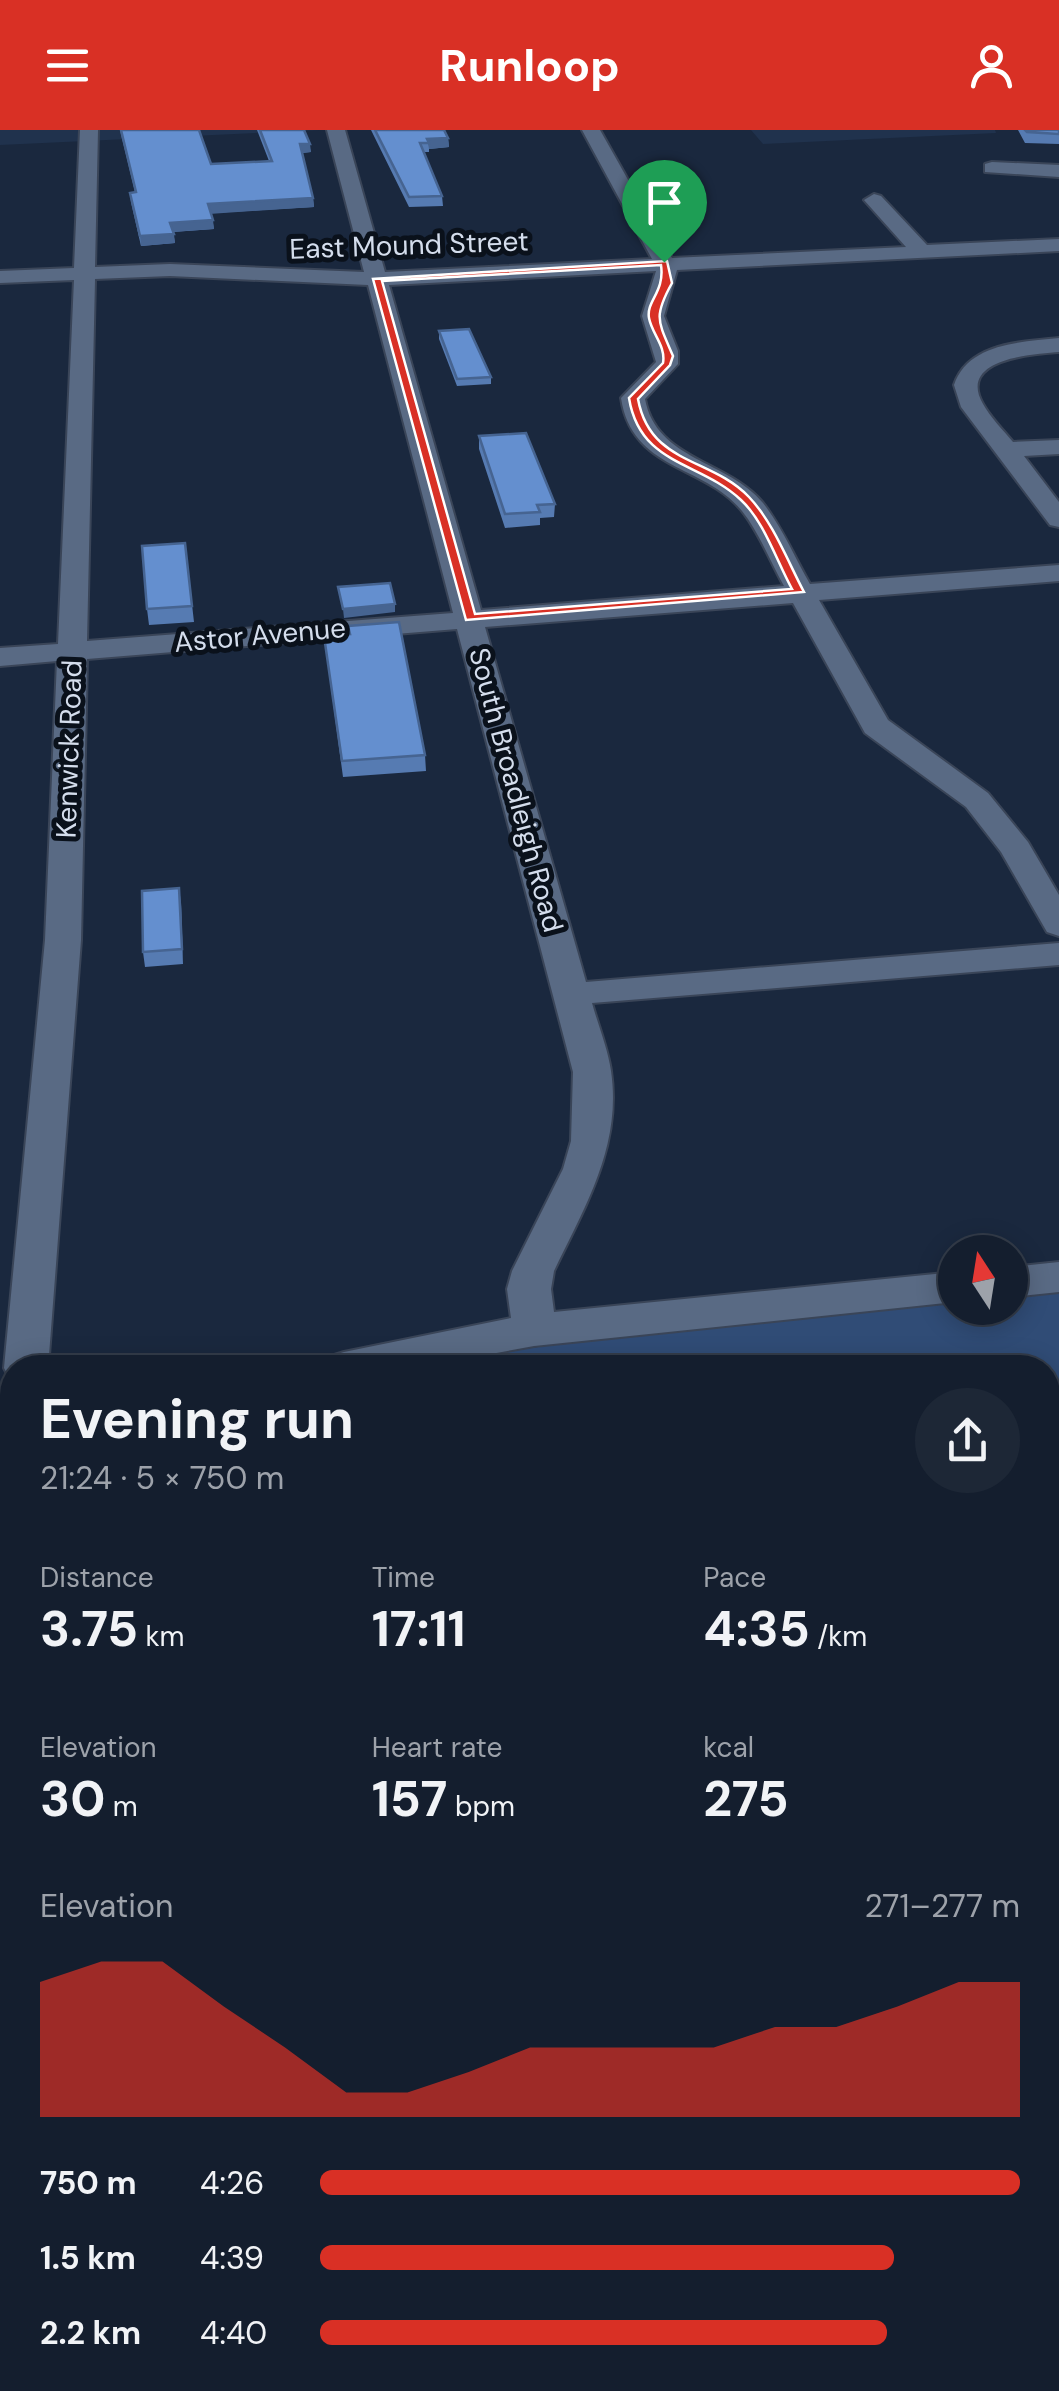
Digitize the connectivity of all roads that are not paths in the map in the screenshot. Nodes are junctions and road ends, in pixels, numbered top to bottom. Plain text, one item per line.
1 (89, 130) edge
2 (336, 130) edge
3 (591, 130) edge
4 (992, 168) dead end
5 (1059, 171) edge
6 (874, 200) dead end
7 (1059, 245) edge
8 (921, 251) junction
9 (664, 262) junction
10 (84, 272) junction
11 (0, 278) edge
12 (377, 279) junction
13 (1059, 345) edge
14 (1059, 447) edge
15 (1006, 450) junction
16 (1059, 519) edge
17 (1059, 573) edge
18 (799, 592) junction
19 (470, 618) junction
20 (72, 650) junction
21 (0, 657) edge
22 (1059, 925) edge
23 (1059, 954) edge
24 (572, 994) junction
25 (1059, 1277) edge
26 (1028, 1280) edge
27 (938, 1289) edge
28 (534, 1330) junction
29 (27, 1355) edge
30 (400, 1355) edge

1 - 10 street, Kenwick Road
2 - 12 street, South Broadleigh Road
3 - 9 street
4 - 5 street
6 - 8 street
7 - 8 street, East Mound Street
8 - 9 street, East Mound Street
9 - 12 street, East Mound Street
9 - 18 street
10 - 11 street, East Mound Street
10 - 12 street, East Mound Street
10 - 20 street, Kenwick Road
12 - 19 street, South Broadleigh Road
13 - 15 street
14 - 15 street
15 - 16 street
17 - 18 street, Astor Avenue
18 - 19 street, Astor Avenue
18 - 22 street
19 - 20 street, Astor Avenue
19 - 24 street, South Broadleigh Road
20 - 21 street, Astor Avenue
20 - 29 street, Kenwick Road
23 - 24 street
24 - 28 street, South Broadleigh Road
25 - 26 street
27 - 28 street
28 - 30 street

